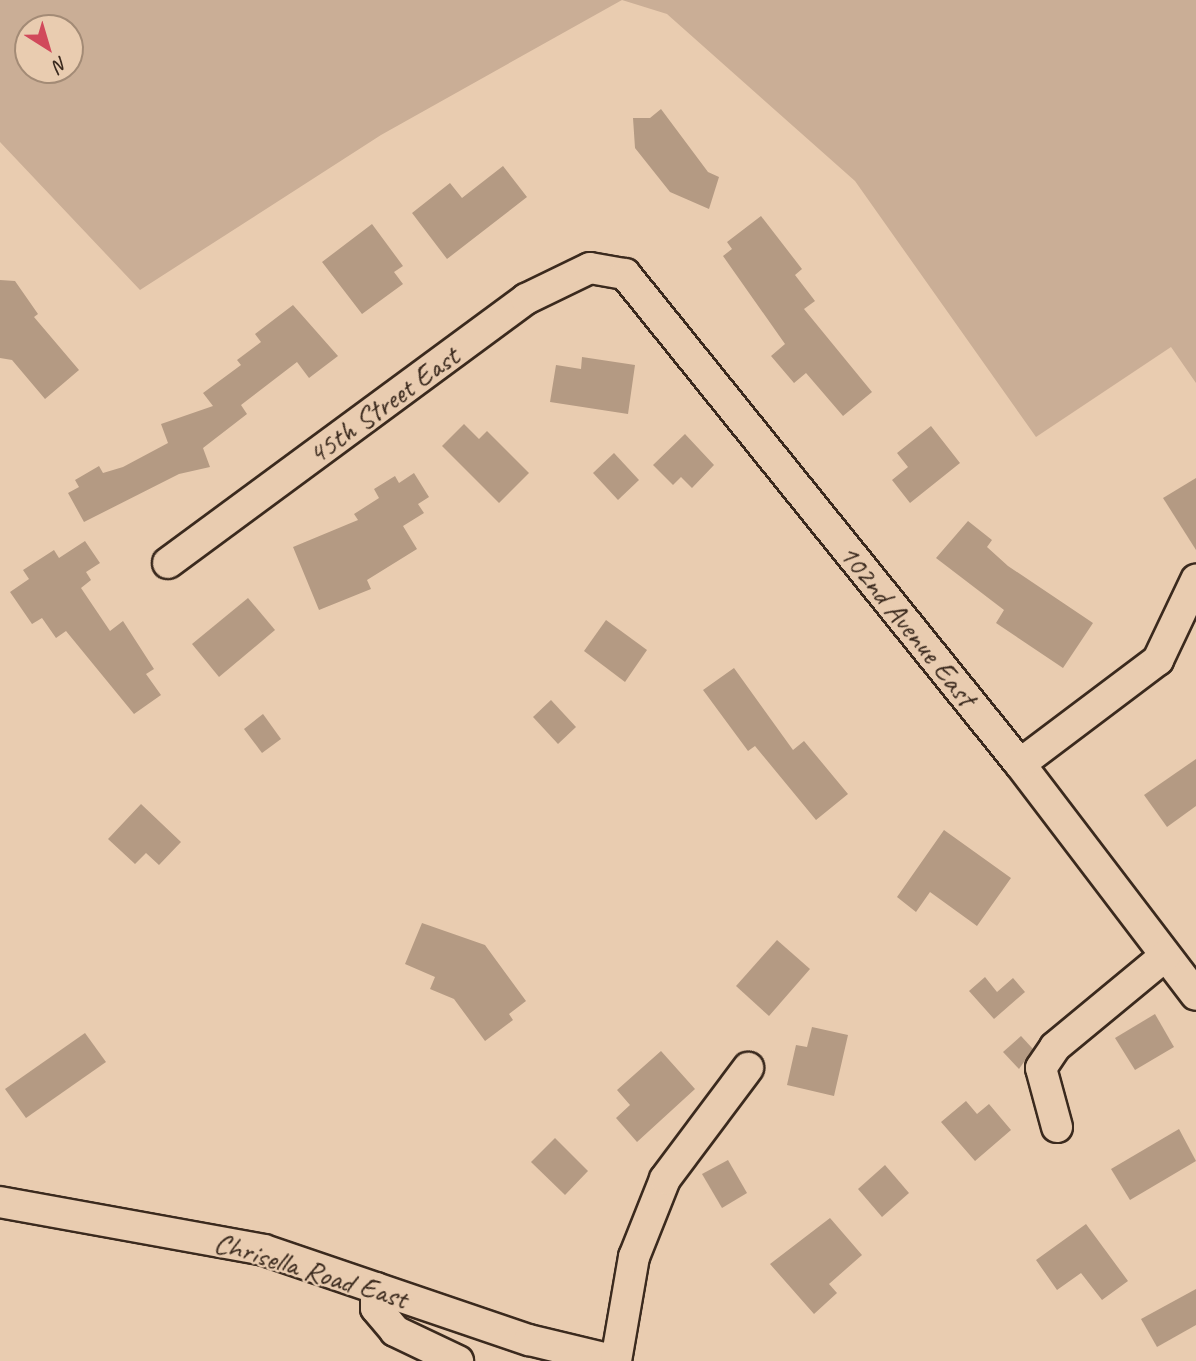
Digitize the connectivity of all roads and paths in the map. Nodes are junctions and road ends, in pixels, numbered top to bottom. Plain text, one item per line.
1 (608, 268) joint
2 (168, 563) dead end
3 (1196, 580) edge
4 (1020, 764) junction
5 (1166, 956) junction
6 (1196, 995) edge
7 (748, 1068) dead end
8 (1057, 1127) dead end
9 (0, 1202) edge
10 (376, 1288) junction
11 (458, 1361) edge
12 (616, 1361) edge

1 - 2 street, 45th Street East
1 - 4 street, 102nd Avenue East
3 - 4 street
4 - 5 street, 102nd Avenue East
5 - 6 street, 102nd Avenue East
5 - 8 street
7 - 12 street
9 - 10 street, Chrisella Road East
10 - 11 street
10 - 12 street, Chrisella Road East

